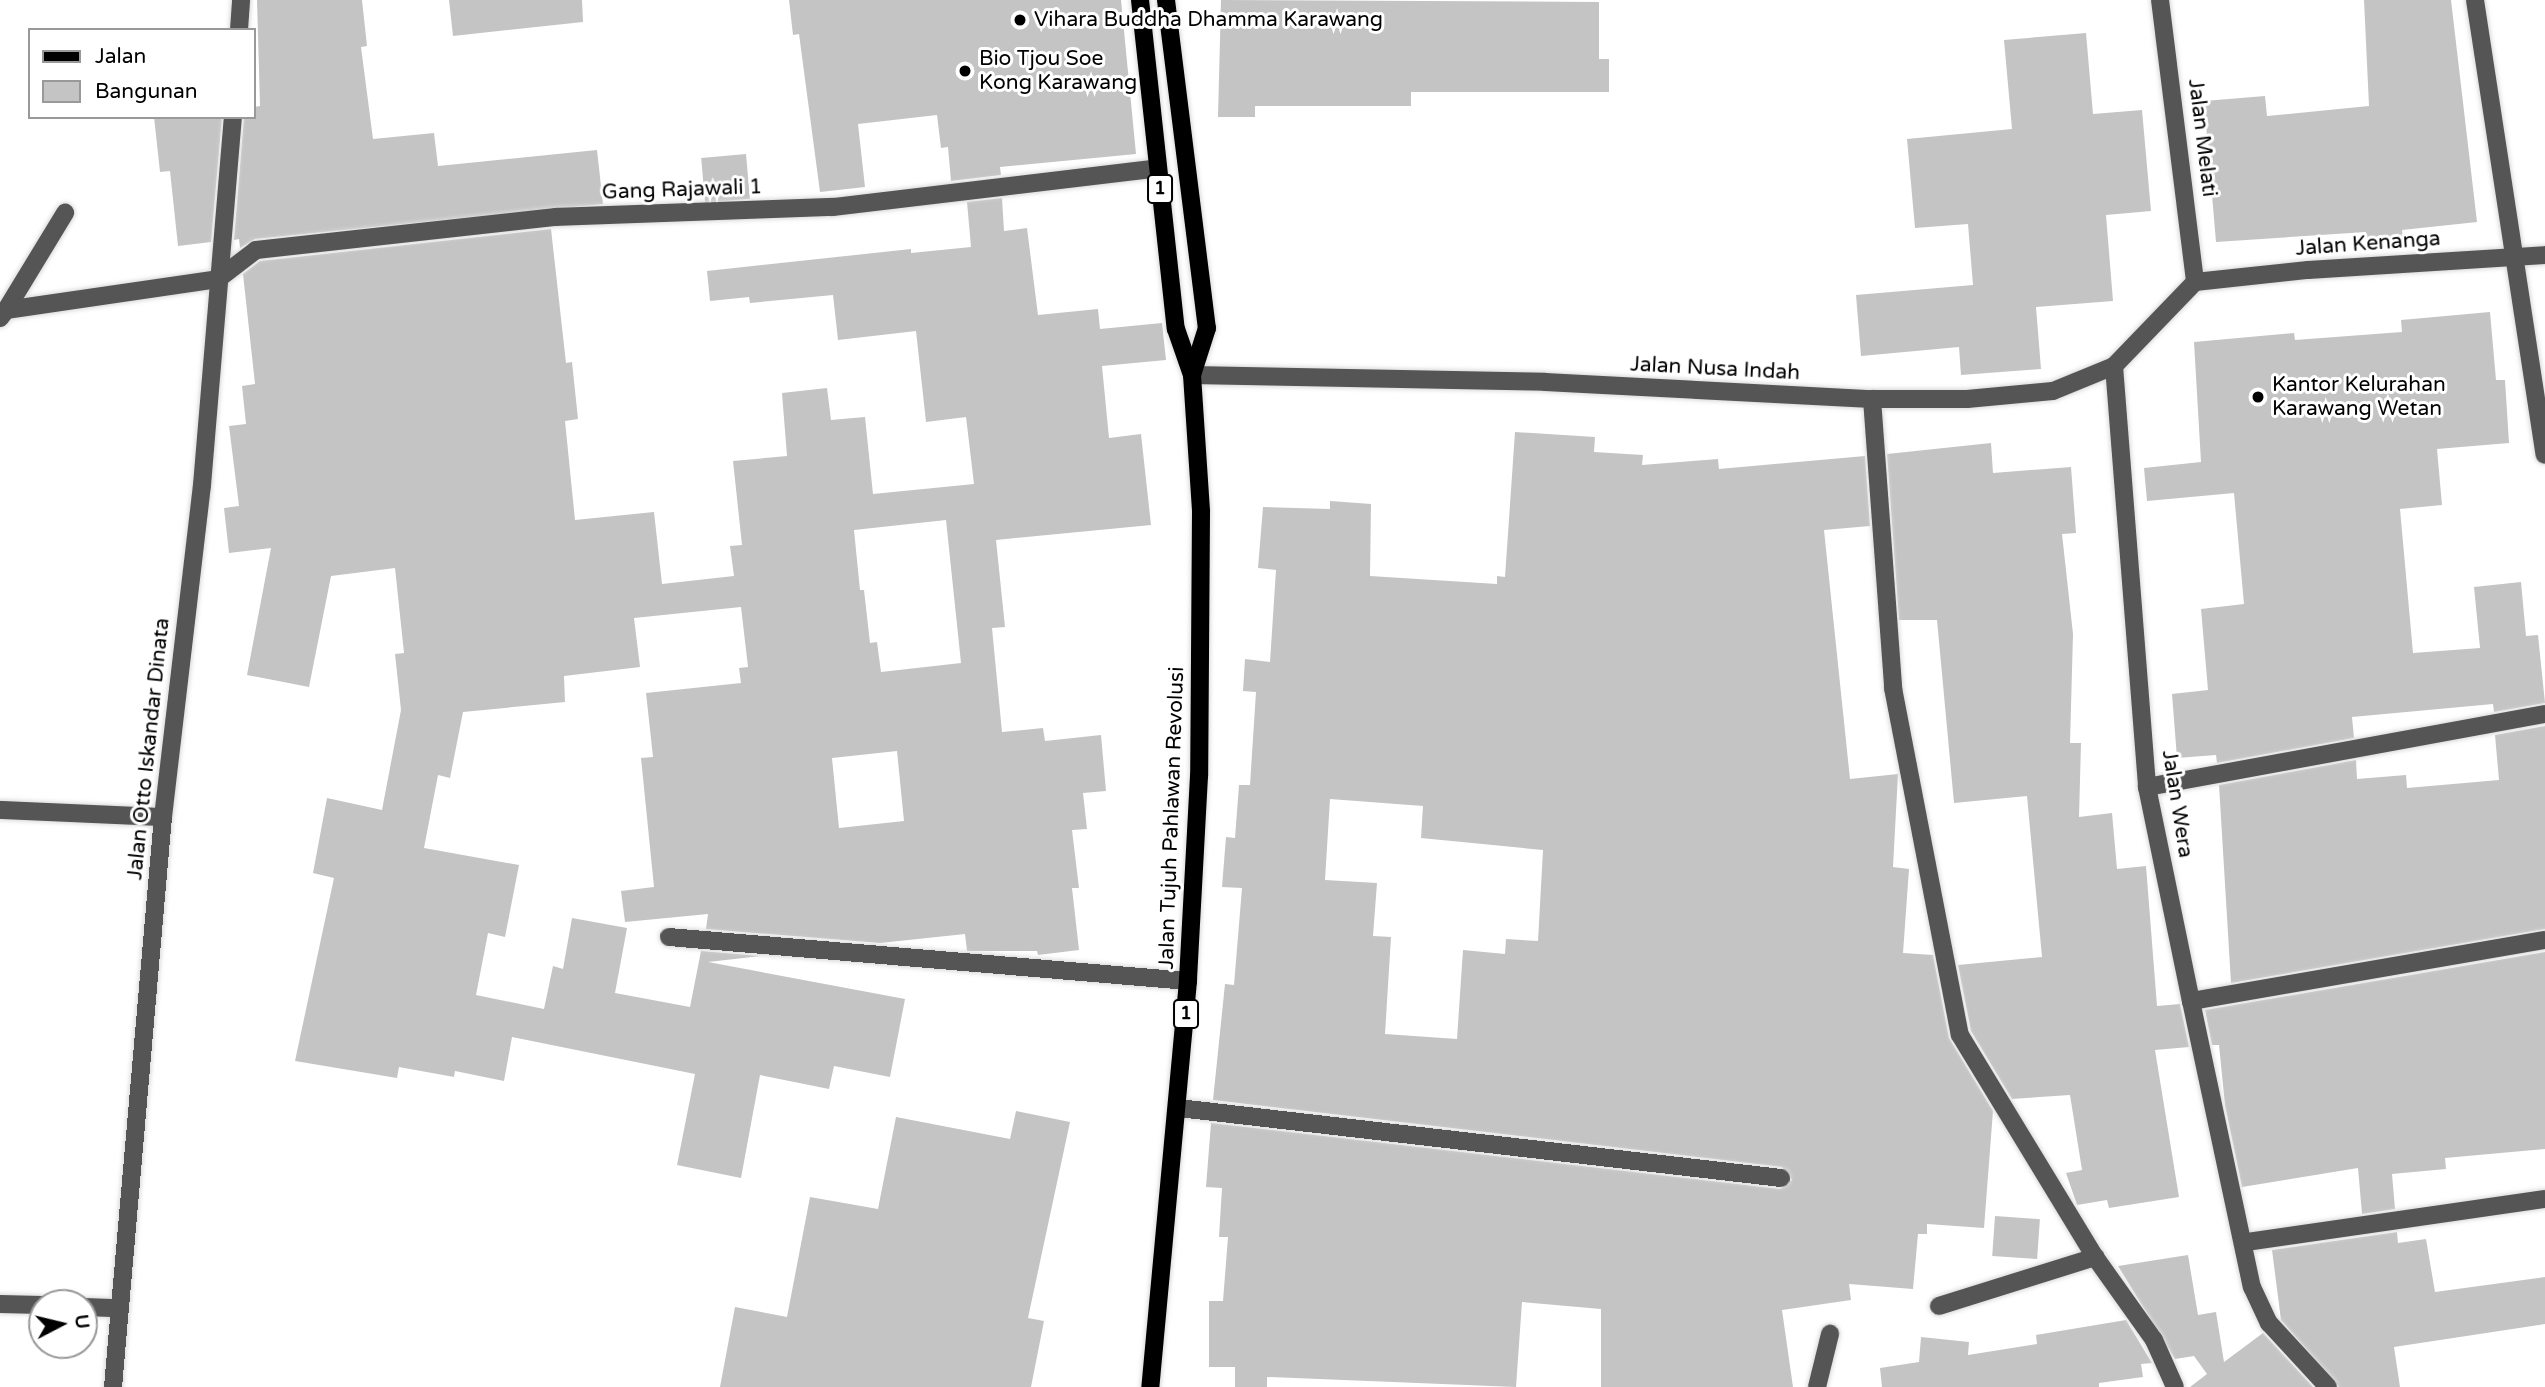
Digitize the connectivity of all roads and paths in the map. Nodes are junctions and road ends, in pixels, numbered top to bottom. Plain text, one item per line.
1 (242, 0) edge
2 (1140, 0) edge
3 (1166, 0) edge
4 (2160, 0) edge
5 (2474, 0) edge
6 (239, 28) edge
7 (233, 119) edge
8 (1157, 168) junction
9 (65, 213) dead end
10 (2545, 255) edge
11 (2516, 258) junction
12 (218, 279) junction
13 (2195, 282) junction
14 (3, 314) edge
15 (2114, 366) junction
16 (1192, 375) junction
17 (1872, 400) junction
18 (2545, 455) edge
19 (2545, 714) edge
20 (2147, 788) junction
21 (0, 810) edge
22 (163, 817) junction
23 (669, 937) dead end
24 (2545, 940) edge
25 (1188, 981) junction
26 (2191, 1001) junction
27 (1180, 1108) junction
28 (1781, 1178) dead end
29 (2545, 1199) edge
30 (2246, 1242) junction
31 (2095, 1257) junction
32 (0, 1304) edge
33 (28, 1305) edge
34 (1939, 1306) dead end
35 (98, 1307) edge
36 (119, 1308) junction
37 (1830, 1334) dead end
38 (113, 1387) edge
39 (1150, 1387) edge
40 (1816, 1387) edge
41 (2175, 1387) edge
42 (2328, 1387) edge

1 - 6 street
2 - 8 main road, Jalan Tujuh Pahlawan Revolusi / 1
3 - 16 main road, Jalan Tujuh Pahlawan Revolusi / 1
4 - 13 street, Jalan Melati
5 - 11 street
7 - 12 street, Jalan Otto Iskandar Dinata
8 - 12 street, Gang Rajawali 1
8 - 16 main road, Jalan Tujuh Pahlawan Revolusi / 1
9 - 14 street
10 - 11 street, Jalan Kenanga
11 - 13 street, Jalan Kenanga
11 - 18 street
12 - 14 street
12 - 22 street, Jalan Otto Iskandar Dinata
13 - 15 street, Jalan Nusa Indah
15 - 17 street, Jalan Nusa Indah
15 - 20 street, Jalan Wera
16 - 17 street, Jalan Nusa Indah
16 - 25 main road, Jalan Tujuh Pahlawan Revolusi / 1
17 - 31 street
19 - 20 street
20 - 26 street, Jalan Wera
21 - 22 street
22 - 36 street, Jalan Otto Iskandar Dinata
23 - 25 street
24 - 26 street
25 - 27 main road, Jalan Tujuh Pahlawan Revolusi / 1
26 - 30 street, Jalan Wera
27 - 28 street
27 - 39 main road, Jalan Tujuh Pahlawan Revolusi / 1
29 - 30 street
30 - 42 street, Jalan Wera
31 - 34 street
31 - 41 street
32 - 33 street
35 - 36 street
36 - 38 street, Jalan Otto Iskandar Dinata
37 - 40 street

